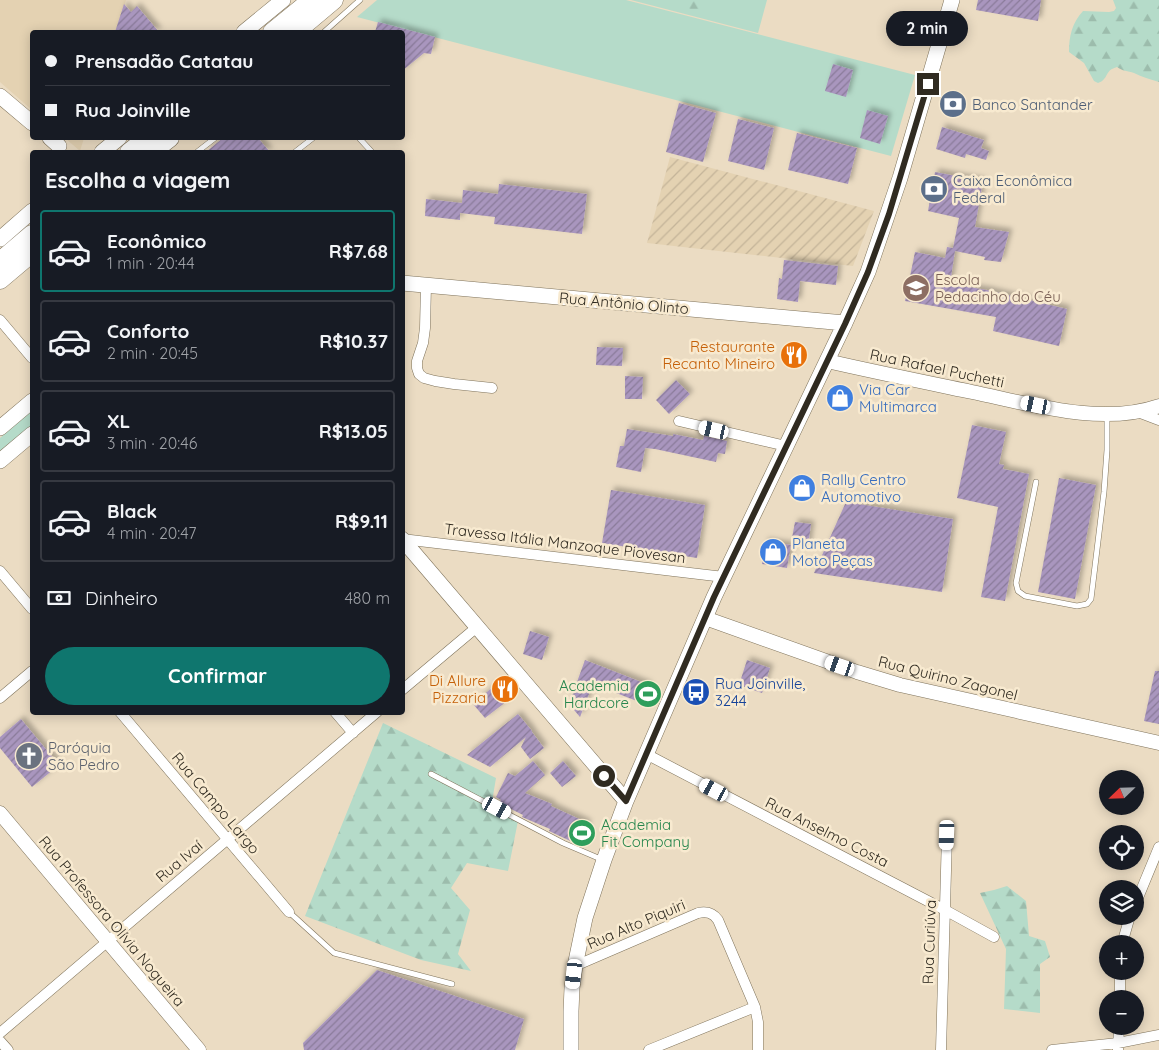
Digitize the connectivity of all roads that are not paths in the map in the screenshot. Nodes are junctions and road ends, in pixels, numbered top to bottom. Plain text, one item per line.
1 (283, 0) edge
2 (311, 0) edge
3 (334, 0) edge
4 (360, 0) edge
5 (952, 0) edge
6 (246, 30) edge
7 (274, 30) edge
8 (298, 30) edge
9 (326, 30) edge
10 (0, 96) edge
11 (30, 121) edge
12 (117, 140) edge
13 (144, 140) edge
14 (167, 140) edge
15 (212, 140) edge
16 (310, 140) edge
17 (361, 140) edge
18 (104, 150) edge
19 (132, 150) edge
20 (155, 150) edge
21 (199, 150) edge
22 (298, 150) edge
23 (369, 150) edge
24 (30, 213) edge
25 (30, 236) edge
26 (0, 238) edge
27 (30, 255) edge
28 (0, 261) edge
29 (0, 280) edge
30 (405, 283) edge
31 (426, 285) junction
32 (0, 320) edge
33 (845, 324) junction
34 (30, 356) edge
35 (827, 362) junction
36 (492, 388) dead end
37 (30, 403) edge
38 (1159, 406) edge
39 (1138, 412) junction
40 (1107, 414) junction
41 (1159, 420) edge
42 (679, 421) dead end
43 (0, 428) edge
44 (30, 436) edge
45 (786, 446) junction
46 (0, 462) edge
47 (1036, 482) dead end
48 (405, 539) edge
49 (405, 543) edge
50 (0, 571) edge
51 (724, 577) junction
52 (30, 607) edge
53 (705, 618) junction
54 (477, 627) junction
55 (30, 673) edge
56 (405, 687) edge
57 (0, 698) edge
58 (123, 715) edge
59 (338, 715) edge
60 (374, 715) edge
61 (353, 733) junction
62 (1159, 743) edge
63 (646, 754) junction
64 (431, 774) dead end
65 (626, 801) junction
66 (0, 813) edge
67 (947, 835) dead end
68 (227, 840) junction
69 (1159, 846) edge
70 (604, 860) junction
71 (1144, 883) edge
72 (945, 910) junction
73 (289, 912) joint
74 (994, 937) dead end
75 (108, 941) junction
76 (575, 966) junction
77 (452, 984) dead end
78 (755, 1007) junction
79 (0, 1033) edge
80 (1159, 1035) edge
81 (0, 1040) edge
82 (1118, 1046) edge
83 (8, 1050) edge
84 (199, 1050) edge
85 (571, 1050) edge
86 (649, 1050) edge
87 (758, 1050) edge
88 (941, 1050) edge
89 (1052, 1050) edge

1 - 6 main road
2 - 7 highway
3 - 8 highway
4 - 9 lane
5 - 33 main road
10 - 11 main road
12 - 18 main road
13 - 19 highway
14 - 20 highway
15 - 21 lane
16 - 22 lane
17 - 23 lane
24 - 26 main road
25 - 28 highway
27 - 29 highway
30 - 31 main road, Rua Antônio Olinto
31 - 33 main road, Rua Antônio Olinto
31 - 36 street
32 - 34 street
33 - 35 main road
35 - 40 street, Rua Rafael Puchetti
35 - 45 main road
37 - 43 main road
38 - 39 street, Rua Rafael Puchetti
39 - 40 street, Rua Rafael Puchetti
39 - 41 street
40 - 47 lane
42 - 45 street
44 - 46 main road
45 - 51 main road
48 - 51 street, Travessa Itália Manzoque Piovesan
49 - 54 main road
50 - 52 street
51 - 53 main road
53 - 62 street, Rua Quirino Zagonel
53 - 63 main road
54 - 56 street
54 - 65 main road
55 - 57 street
58 - 68 street, Rua Campo Largo
59 - 61 street
60 - 61 street, Rua Ivaí
61 - 68 street, Rua Ivaí
63 - 65 main road
63 - 72 street, Rua Anselmo Costa
64 - 70 lane
65 - 70 main road
66 - 75 street, Rua Professora Olívia Nogueira
67 - 72 street, Rua Curiúva
68 - 73 street, Rua Campo Largo
68 - 75 street, Rua Ivaí
69 - 71 street
70 - 76 main road
72 - 74 street, Rua Anselmo Costa
72 - 88 street, Rua Curiúva
73 - 77 lane
75 - 79 street, Rua Ivaí
75 - 84 street, Rua Professora Olívia Nogueira
76 - 78 street, Rua Alto Piquiri
76 - 85 main road
78 - 86 street
78 - 87 street, Rua Alto Piquiri
80 - 82 street
81 - 83 street
82 - 89 street

